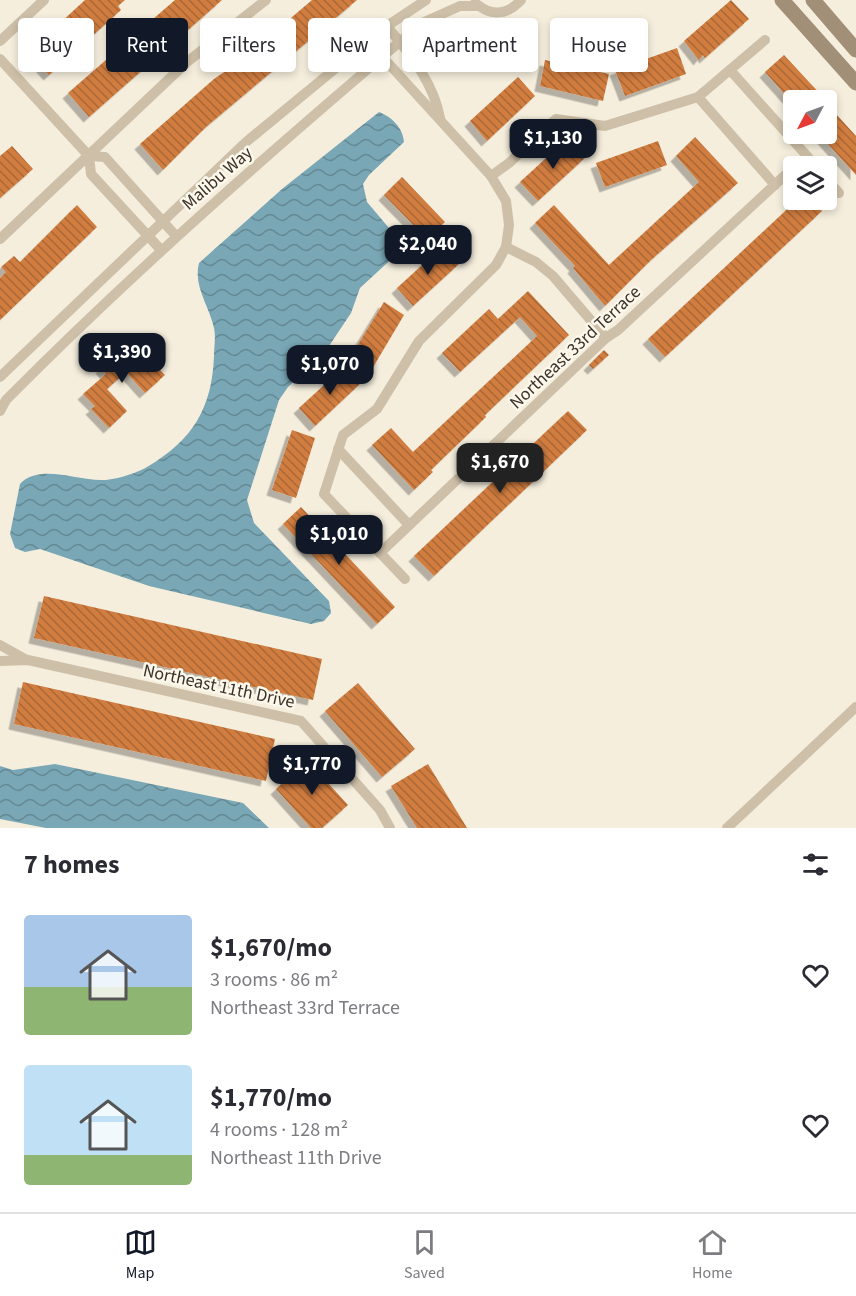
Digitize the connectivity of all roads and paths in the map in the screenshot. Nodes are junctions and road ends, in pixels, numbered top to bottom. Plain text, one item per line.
1 (44, 0) edge
2 (266, 0) edge
3 (426, 0) edge
4 (521, 0) edge
5 (782, 0) edge
6 (813, 0) edge
7 (476, 3) edge
8 (390, 24) edge
9 (390, 30) edge
10 (765, 40) dead end
11 (0, 41) edge
12 (399, 41) junction
13 (390, 49) edge
14 (856, 50) edge
15 (0, 59) edge
16 (390, 65) edge
17 (730, 70) junction
18 (330, 72) edge
19 (364, 72) edge
20 (856, 83) edge
21 (698, 97) junction
22 (440, 119) junction
23 (806, 155) edge
24 (89, 156) junction
25 (491, 176) junction
26 (783, 178) edge
27 (776, 185) junction
28 (162, 220) junction
29 (147, 235) junction
30 (176, 236) junction
31 (0, 239) edge
32 (506, 247) junction
33 (161, 250) junction
34 (606, 338) junction
35 (0, 377) edge
36 (0, 411) edge
37 (338, 449) junction
38 (409, 525) junction
39 (380, 553) junction
40 (405, 579) dead end
41 (0, 645) edge
42 (28, 660) junction
43 (0, 661) edge
44 (856, 707) edge
45 (390, 828) edge
46 (727, 828) edge

1 - 11 street
2 - 24 street
3 - 8 street, Malibu Way
4 - 7 street, Malibu Way
5 - 20 main road
6 - 14 main road
7 - 12 street, Malibu Way
9 - 12 street
10 - 17 street
12 - 13 street, Malibu Way
12 - 22 street
15 - 24 street
16 - 22 street
17 - 21 street
17 - 23 street
18 - 28 street, Malibu Way
19 - 30 street, Malibu Way
21 - 25 street
21 - 27 street
22 - 25 street
24 - 28 street
24 - 29 street
24 - 31 street
25 - 32 street
26 - 27 street, Northeast 33rd Terrace
27 - 34 street, Northeast 33rd Terrace
28 - 29 street, Malibu Way
28 - 30 street
29 - 33 street
29 - 35 street, Malibu Way
30 - 33 street, Malibu Way
32 - 34 street
32 - 37 street
33 - 36 street, Malibu Way
34 - 38 street, Northeast 33rd Terrace
37 - 38 street
37 - 39 street
38 - 39 street, Northeast 33rd Terrace
39 - 40 street
41 - 42 street, Northeast 11th Drive
42 - 43 street, Northeast 11th Drive
42 - 45 street, Northeast 11th Drive
44 - 46 street

